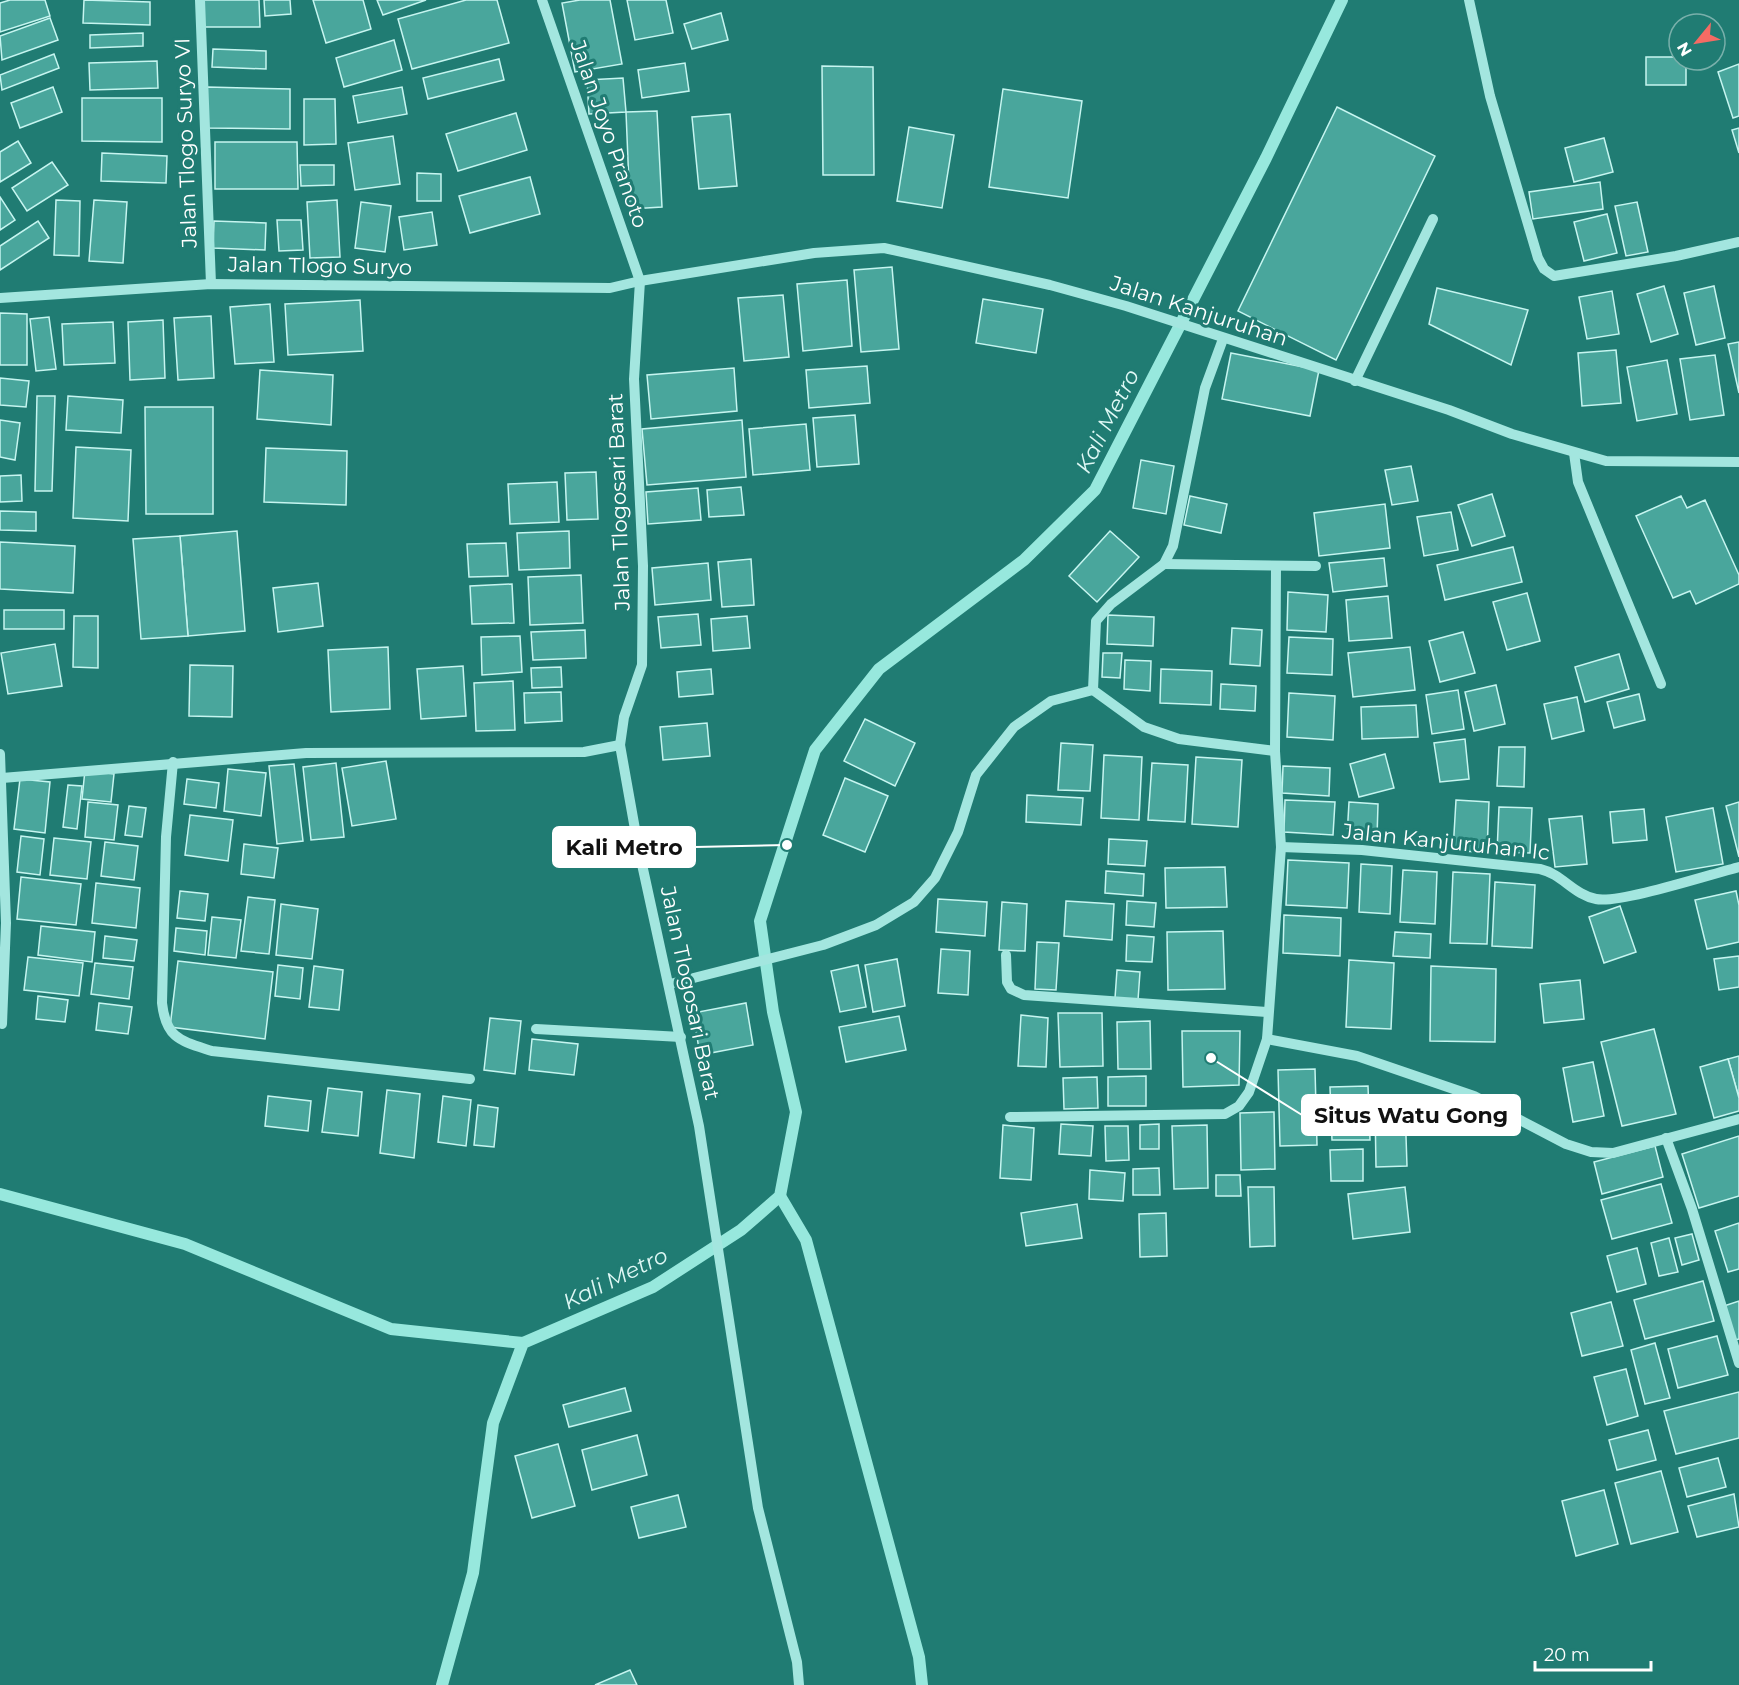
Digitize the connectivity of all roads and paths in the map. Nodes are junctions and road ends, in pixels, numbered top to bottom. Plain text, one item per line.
1 (200, 0) edge
2 (542, 0) edge
3 (1469, 0) edge
4 (1433, 219) dead end
5 (1739, 242) edge
6 (640, 280) junction
7 (211, 284) junction
8 (0, 298) edge
9 (1223, 339) junction
10 (1355, 381) junction
11 (1574, 453) junction
12 (1739, 462) edge
13 (1164, 564) junction
14 (1276, 566) junction
15 (1316, 566) dead end
16 (1661, 684) dead end
17 (1093, 690) junction
18 (620, 745) junction
19 (1275, 752) junction
20 (0, 754) edge
21 (173, 762) junction
22 (2, 778) junction
23 (1281, 847) junction
24 (1739, 867) edge
25 (3, 923) edge
26 (1006, 955) dead end
27 (670, 984) junction
28 (1267, 1012) junction
29 (2, 1024) dead end
30 (536, 1029) dead end
31 (681, 1037) junction
32 (1267, 1039) junction
33 (470, 1079) dead end
34 (1010, 1117) dead end
35 (1739, 1119) edge
36 (1666, 1138) junction
37 (1739, 1363) edge
38 (799, 1685) edge

1 - 7 street, Jalan Tlogo Suryo VI
2 - 6 street, Jalan Joyo Pranoto
3 - 5 street
4 - 10 street
6 - 7 street, Jalan Tlogo Suryo
6 - 9 street, Jalan Kanjuruhan
6 - 18 street, Jalan Tlogosari Barat
7 - 8 street, Jalan Tlogo Suryo
9 - 10 street, Jalan Kanjuruhan
9 - 13 street
10 - 11 street, Jalan Kanjuruhan
11 - 12 street, Jalan Kanjuruhan
11 - 16 street
13 - 14 street
13 - 17 street
14 - 15 street
14 - 19 street
17 - 19 street
17 - 27 street
18 - 21 street
18 - 27 street, Jalan Tlogosari Barat
19 - 23 street
20 - 22 street
21 - 22 street
21 - 33 street
22 - 25 street
23 - 24 street, Jalan Kanjuruhan Ic
23 - 28 street
25 - 29 street
26 - 28 street
27 - 31 street, Jalan Tlogosari Barat
28 - 32 street
30 - 31 street
31 - 38 street, Jalan Tlogosari Barat
32 - 34 street
32 - 36 street
35 - 36 street
36 - 37 street

